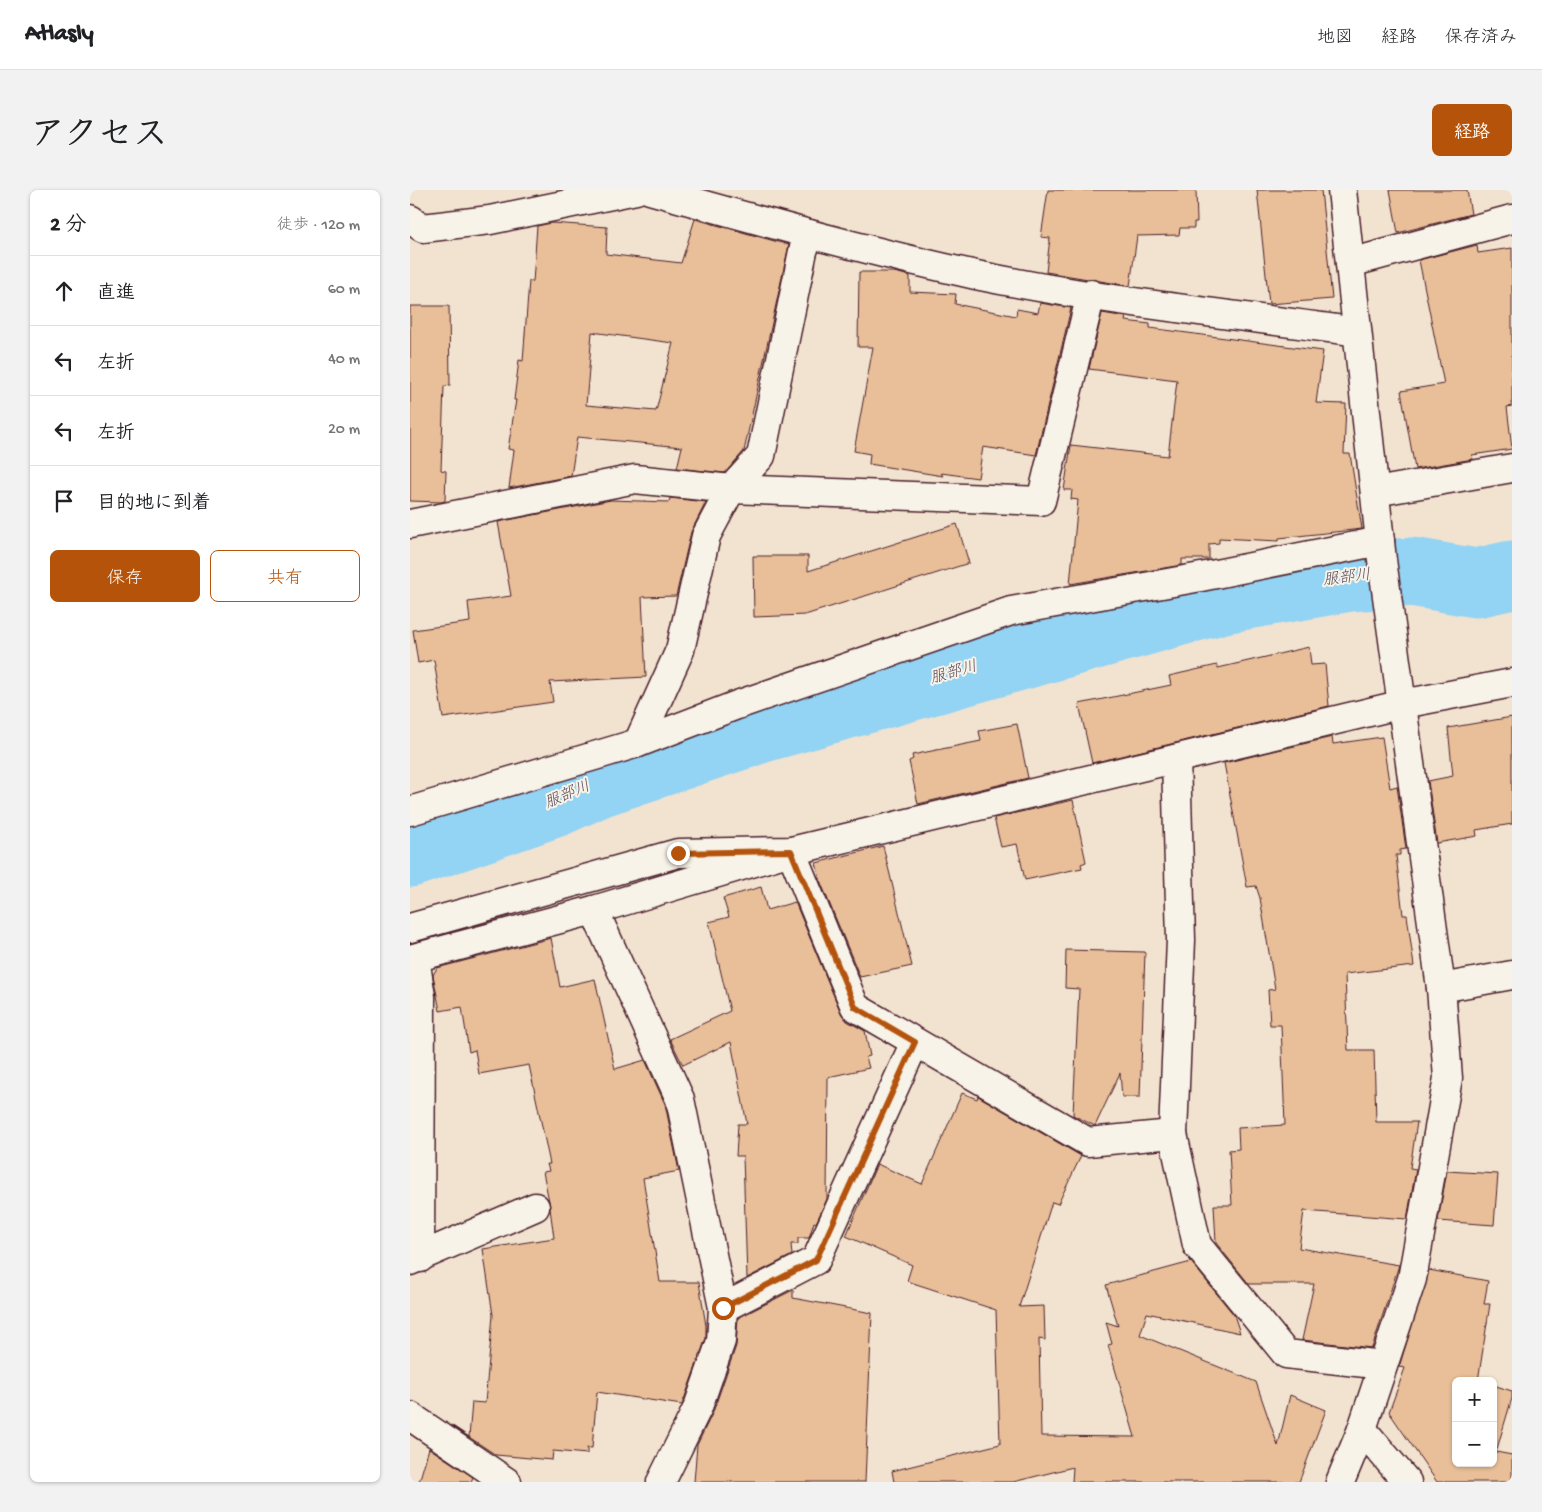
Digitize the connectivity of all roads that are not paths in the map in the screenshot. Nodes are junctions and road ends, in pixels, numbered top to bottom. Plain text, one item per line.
1 (636, 190) edge
2 (650, 190) edge
3 (1342, 190) edge
4 (1512, 219) edge
5 (414, 231) edge
6 (809, 234) junction
7 (1350, 263) junction
8 (1091, 294) junction
9 (1357, 332) junction
10 (1512, 468) edge
11 (731, 489) junction
12 (1375, 492) junction
13 (410, 524) edge
14 (1380, 541) junction
15 (1512, 682) edge
16 (1403, 704) junction
17 (638, 743) junction
18 (1176, 759) junction
19 (410, 811) edge
20 (791, 851) junction
21 (594, 910) junction
22 (411, 924) edge
23 (413, 959) edge
24 (1512, 974) edge
25 (1442, 988) junction
26 (915, 1042) junction
27 (1173, 1134) junction
28 (535, 1207) dead end
29 (415, 1260) edge
30 (723, 1308) junction
31 (1383, 1365) junction
32 (410, 1416) edge
33 (1362, 1429) junction
34 (507, 1482) edge
35 (661, 1482) edge
36 (1340, 1482) edge
37 (1407, 1482) edge

1 - 5 street
2 - 6 street
3 - 7 street
4 - 7 street
6 - 8 street
6 - 11 street
7 - 9 street
8 - 9 street
8 - 11 street
9 - 12 street
10 - 12 street
11 - 13 street
11 - 17 street
12 - 14 street
14 - 16 street
14 - 17 street
15 - 16 street
16 - 18 street
16 - 25 street
17 - 19 street
18 - 20 street
18 - 27 street
20 - 21 street
20 - 22 street
20 - 26 street
21 - 23 street
21 - 30 street
23 - 29 street
24 - 25 street
25 - 31 street
26 - 27 street
26 - 30 street
27 - 31 street
28 - 29 street
30 - 35 street
31 - 33 street
32 - 34 street
33 - 36 street
33 - 37 street

